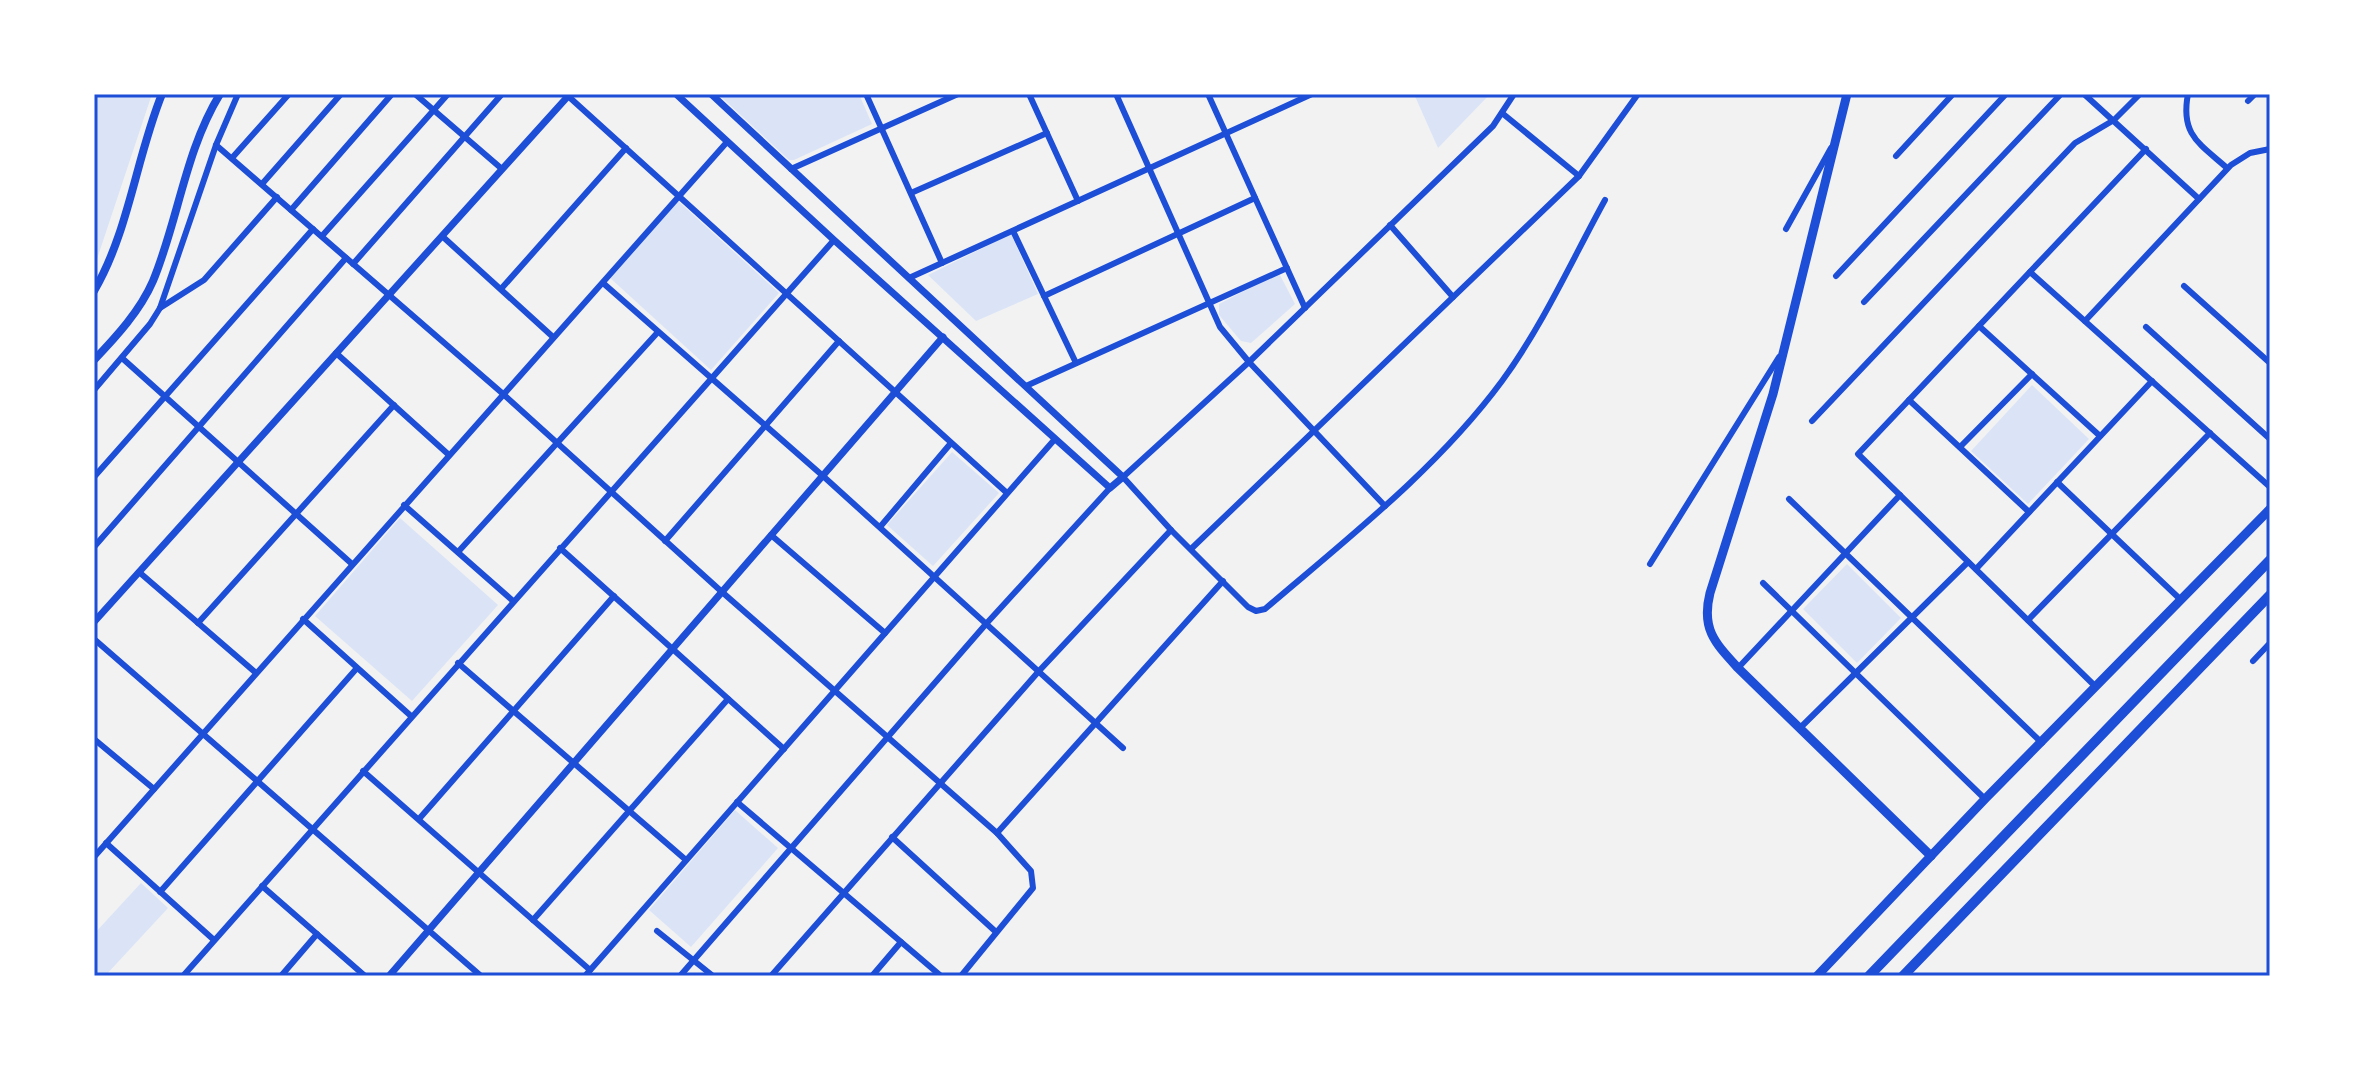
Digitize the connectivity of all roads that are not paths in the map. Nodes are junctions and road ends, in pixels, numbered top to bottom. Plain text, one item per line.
1 (162, 94) edge
2 (220, 94) edge
3 (238, 94) edge
4 (289, 94) edge
5 (341, 94) edge
6 (392, 94) edge
7 (415, 94) edge
8 (448, 94) edge
9 (502, 94) edge
10 (676, 94) edge
11 (711, 94) edge
12 (866, 94) edge
13 (958, 94) edge
14 (1029, 94) edge
15 (1116, 94) edge
16 (1208, 94) edge
17 (1312, 94) edge
18 (1514, 94) edge
19 (1638, 94) edge
20 (1847, 94) edge
21 (1953, 94) edge
22 (2006, 94) edge
23 (2061, 94) edge
24 (2084, 94) edge
25 (2140, 94) edge
26 (2188, 94) edge
27 (2255, 94) edge
28 (569, 95) edge
29 (948, 96) edge
30 (2248, 101) dead end
31 (434, 110) junction
32 (1502, 113) junction
33 (2114, 120) junction
34 (882, 128) junction
35 (1047, 133) junction
36 (1226, 133) junction
37 (465, 137) junction
38 (1835, 140) junction
39 (727, 142) junction
40 (216, 145) junction
41 (626, 148) junction
42 (2146, 149) junction
43 (2270, 149) edge
44 (1896, 156) dead end
45 (232, 158) junction
46 (1149, 168) junction
47 (2227, 168) junction
48 (502, 169) junction
49 (791, 169) junction
50 (1579, 176) junction
51 (262, 184) junction
52 (911, 193) junction
53 (679, 196) junction
54 (277, 197) junction
55 (1255, 198) junction
56 (2199, 199) junction
57 (1605, 200) dead end
58 (1078, 201) junction
59 (291, 210) junction
60 (1390, 225) junction
61 (313, 229) junction
62 (1786, 229) dead end
63 (1013, 231) junction
64 (1178, 234) junction
65 (322, 236) junction
66 (442, 236) junction
67 (834, 240) junction
68 (346, 258) junction
69 (942, 263) junction
70 (353, 264) junction
71 (1287, 268) junction
72 (2030, 272) junction
73 (1836, 276) dead end
74 (909, 278) junction
75 (603, 283) junction
76 (2184, 286) dead end
77 (501, 289) junction
78 (94, 291) edge
79 (786, 293) junction
80 (389, 295) junction
81 (1044, 296) junction
82 (1453, 297) junction
83 (1864, 302) dead end
84 (1208, 304) junction
85 (160, 308) junction
86 (1305, 308) junction
87 (2085, 321) junction
88 (1979, 326) junction
89 (2146, 327) dead end
90 (658, 332) junction
91 (553, 337) junction
92 (943, 337) junction
93 (839, 341) junction
94 (1784, 350) junction
95 (336, 353) junction
96 (122, 358) junction
97 (94, 360) edge
98 (1249, 362) junction
99 (1076, 363) junction
100 (2270, 363) edge
101 (2032, 374) junction
102 (711, 378) junction
103 (2152, 381) junction
104 (1026, 386) junction
105 (94, 390) edge
106 (895, 392) junction
107 (502, 393) junction
108 (166, 396) junction
109 (1909, 400) junction
110 (394, 405) junction
111 (1812, 421) dead end
112 (198, 425) junction
113 (765, 427) junction
114 (1314, 430) junction
115 (2210, 433) junction
116 (2100, 436) junction
117 (1055, 439) junction
118 (2270, 439) edge
119 (951, 443) junction
120 (557, 444) junction
121 (1960, 447) junction
122 (449, 455) junction
123 (238, 462) junction
124 (823, 476) junction
125 (94, 477) edge
126 (1123, 477) junction
127 (2057, 482) junction
128 (2270, 487) edge
129 (1110, 488) junction
130 (610, 491) junction
131 (1007, 493) junction
132 (1900, 495) junction
133 (1789, 499) dead end
134 (404, 505) junction
135 (1385, 506) junction
136 (2270, 509) edge
137 (2029, 512) junction
138 (296, 517) junction
139 (880, 527) junction
140 (1171, 530) junction
141 (2111, 534) junction
142 (771, 535) junction
143 (665, 541) junction
144 (94, 547) edge
145 (560, 548) junction
146 (1191, 549) junction
147 (458, 552) junction
148 (1846, 552) junction
149 (2270, 560) edge
150 (1968, 562) junction
151 (352, 564) junction
152 (1650, 564) dead end
153 (1976, 569) junction
154 (139, 572) junction
155 (934, 577) junction
156 (1223, 581) junction
157 (1763, 583) dead end
158 (722, 592) junction
159 (2270, 595) edge
160 (614, 596) junction
161 (2181, 600) junction
162 (513, 601) junction
163 (1792, 610) junction
164 (1912, 617) junction
165 (303, 619) junction
166 (2028, 620) junction
167 (94, 622) edge
168 (198, 623) junction
169 (986, 624) junction
170 (885, 633) junction
171 (94, 639) edge
172 (2270, 643) edge
173 (673, 648) junction
174 (2253, 661) dead end
175 (458, 663) junction
176 (357, 668) junction
177 (1738, 668) junction
178 (1039, 671) junction
179 (256, 673) junction
180 (1856, 673) junction
181 (2096, 687) junction
182 (835, 690) junction
183 (728, 699) junction
184 (514, 711) junction
185 (411, 716) junction
186 (1094, 722) junction
187 (1800, 728) junction
188 (202, 734) junction
189 (888, 736) junction
190 (95, 740) edge
191 (2042, 743) junction
192 (1123, 748) dead end
193 (784, 749) junction
194 (574, 763) junction
195 (363, 771) junction
196 (257, 781) junction
197 (941, 783) junction
198 (154, 789) junction
199 (1985, 799) junction
200 (737, 802) junction
201 (630, 812) junction
202 (419, 819) junction
203 (312, 829) junction
204 (997, 833) junction
205 (892, 837) junction
206 (106, 843) junction
207 (791, 848) junction
208 (1931, 856) junction
209 (94, 857) edge
210 (686, 860) junction
211 (479, 872) junction
212 (262, 886) junction
213 (160, 892) junction
214 (843, 893) junction
215 (533, 920) junction
216 (428, 930) junction
217 (657, 931) dead end
218 (996, 932) junction
219 (317, 934) junction
220 (214, 940) junction
221 (901, 942) junction
222 (694, 960) junction
223 (588, 973) edge
224 (183, 976) edge
225 (281, 976) edge
226 (365, 976) edge
227 (389, 976) edge
228 (481, 976) edge
229 (680, 976) edge
230 (713, 976) edge
231 (771, 976) edge
232 (872, 976) edge
233 (941, 976) edge
234 (961, 976) edge
235 (1817, 976) edge
236 (1869, 976) edge
237 (1903, 976) edge

1 - 78 main road
2 - 97 main road
3 - 40 street
4 - 45 street
5 - 51 street
6 - 59 street
7 - 31 street
8 - 31 street
9 - 37 street
10 - 39 street
11 - 49 street
12 - 34 street
13 - 29 street
14 - 35 street
15 - 46 street
16 - 36 street
17 - 36 street
18 - 32 street
19 - 50 street
20 - 38 main road
21 - 44 street
22 - 73 street
23 - 83 street
24 - 33 street
25 - 33 street
26 - 47 street
27 - 30 street
28 - 41 street
28 - 48 street
29 - 34 street
31 - 37 street
31 - 65 street
32 - 50 street
32 - 60 street
33 - 42 street
33 - 111 street
34 - 49 street
34 - 52 street
35 - 52 street
35 - 58 street
36 - 46 street
36 - 55 street
37 - 48 street
37 - 70 street
38 - 62 street
38 - 94 main road
39 - 53 street
39 - 67 street
40 - 45 street
40 - 85 street
41 - 53 street
41 - 77 street
42 - 56 street
42 - 72 street
43 - 47 street
45 - 51 street
46 - 58 street
46 - 64 street
47 - 56 street
48 - 66 street
49 - 74 street
50 - 82 street
51 - 54 street
52 - 69 street
53 - 75 street
53 - 79 street
54 - 59 street
54 - 85 street
55 - 64 street
55 - 71 street
56 - 87 street
57 - 135 street
58 - 63 street
59 - 61 street
60 - 82 street
60 - 86 street
61 - 65 street
61 - 108 street
63 - 69 street
63 - 81 street
64 - 81 street
64 - 84 street
65 - 68 street
66 - 77 street
66 - 80 street
67 - 79 street
67 - 92 street
68 - 70 street
68 - 112 street
69 - 74 street
70 - 80 street
71 - 84 street
71 - 86 street
72 - 87 street
72 - 88 street
74 - 104 street
75 - 90 street
75 - 91 street
76 - 100 street
77 - 91 street
79 - 93 street
79 - 102 street
80 - 95 street
80 - 107 street
81 - 99 street
82 - 114 street
84 - 98 street
84 - 99 street
85 - 96 street
86 - 98 street
87 - 103 street
88 - 101 street
88 - 109 street
89 - 118 street
90 - 102 street
90 - 120 street
91 - 107 street
92 - 106 street
92 - 117 street
93 - 106 street
93 - 113 street
94 - 152 street
94 - 177 main road
95 - 110 street
95 - 123 street
96 - 105 street
96 - 108 street
98 - 114 street
98 - 126 street
99 - 104 street
101 - 116 street
101 - 121 street
102 - 113 street
102 - 130 street
103 - 115 street
103 - 116 street
104 - 126 street
106 - 119 street
106 - 124 street
107 - 120 street
107 - 122 street
108 - 112 street
108 - 125 street
109 - 121 street
109 - 132 street
110 - 122 street
110 - 138 street
112 - 123 street
112 - 144 street
113 - 124 street
113 - 143 street
114 - 135 street
114 - 146 street
115 - 128 street
115 - 141 street
116 - 127 street
117 - 129 street
117 - 131 street
119 - 131 street
119 - 139 street
120 - 130 street
120 - 147 street
121 - 137 street
122 - 134 street
123 - 138 street
123 - 154 street
124 - 139 street
124 - 142 street
126 - 129 street
126 - 140 street
127 - 137 street
127 - 141 street
129 - 169 street
130 - 143 street
130 - 145 street
131 - 155 street
132 - 148 street
132 - 150 street
133 - 148 street
134 - 147 street
134 - 151 street
135 - 156 street
136 - 161 main road
137 - 153 street
138 - 151 street
138 - 168 street
139 - 155 street
140 - 146 street
140 - 178 street
141 - 161 street
141 - 166 street
142 - 158 street
142 - 170 street
143 - 158 street
145 - 160 street
145 - 162 street
146 - 156 street
147 - 162 street
148 - 163 street
148 - 164 street
149 - 236 highway
150 - 153 street
150 - 164 street
151 - 165 street
153 - 166 street
154 - 167 street
154 - 168 street
155 - 169 street
155 - 170 street
156 - 186 street
157 - 163 street
158 - 173 street
158 - 182 street
159 - 237 highway
160 - 173 street
160 - 184 street
161 - 181 main road
162 - 175 street
163 - 177 street
163 - 180 street
164 - 180 street
164 - 191 street
165 - 176 street
165 - 179 street
166 - 181 street
168 - 179 street
169 - 178 street
169 - 189 street
170 - 182 street
171 - 188 street
172 - 174 street
173 - 183 street
173 - 194 street
175 - 184 street
175 - 185 street
176 - 185 street
176 - 196 street
177 - 187 main road
178 - 186 street
178 - 197 street
179 - 188 street
180 - 187 street
180 - 199 street
181 - 191 main road
182 - 189 street
182 - 193 street
183 - 193 street
183 - 201 street
184 - 194 street
184 - 202 street
185 - 195 street
186 - 192 street
186 - 204 street
187 - 208 main road
188 - 196 street
188 - 198 street
189 - 197 street
189 - 207 street
190 - 198 street
191 - 199 main road
193 - 200 street
194 - 201 street
194 - 211 street
195 - 202 street
195 - 203 street
196 - 203 street
196 - 213 street
197 - 204 street
197 - 205 street
198 - 206 street
199 - 208 main road
200 - 207 street
200 - 210 street
201 - 210 street
201 - 215 street
202 - 211 street
203 - 212 street
203 - 216 street
204 - 218 street
205 - 214 street
205 - 218 street
206 - 209 street
206 - 213 street
207 - 214 street
207 - 222 street
208 - 235 main road
210 - 223 street
211 - 215 street
211 - 216 street
212 - 219 street
212 - 220 street
213 - 220 street
214 - 221 street
214 - 231 street
215 - 223 street
216 - 227 street
216 - 228 street
217 - 222 street
218 - 234 street
219 - 225 street
219 - 226 street
220 - 224 street
221 - 232 street
221 - 233 street
222 - 229 street
222 - 230 street

